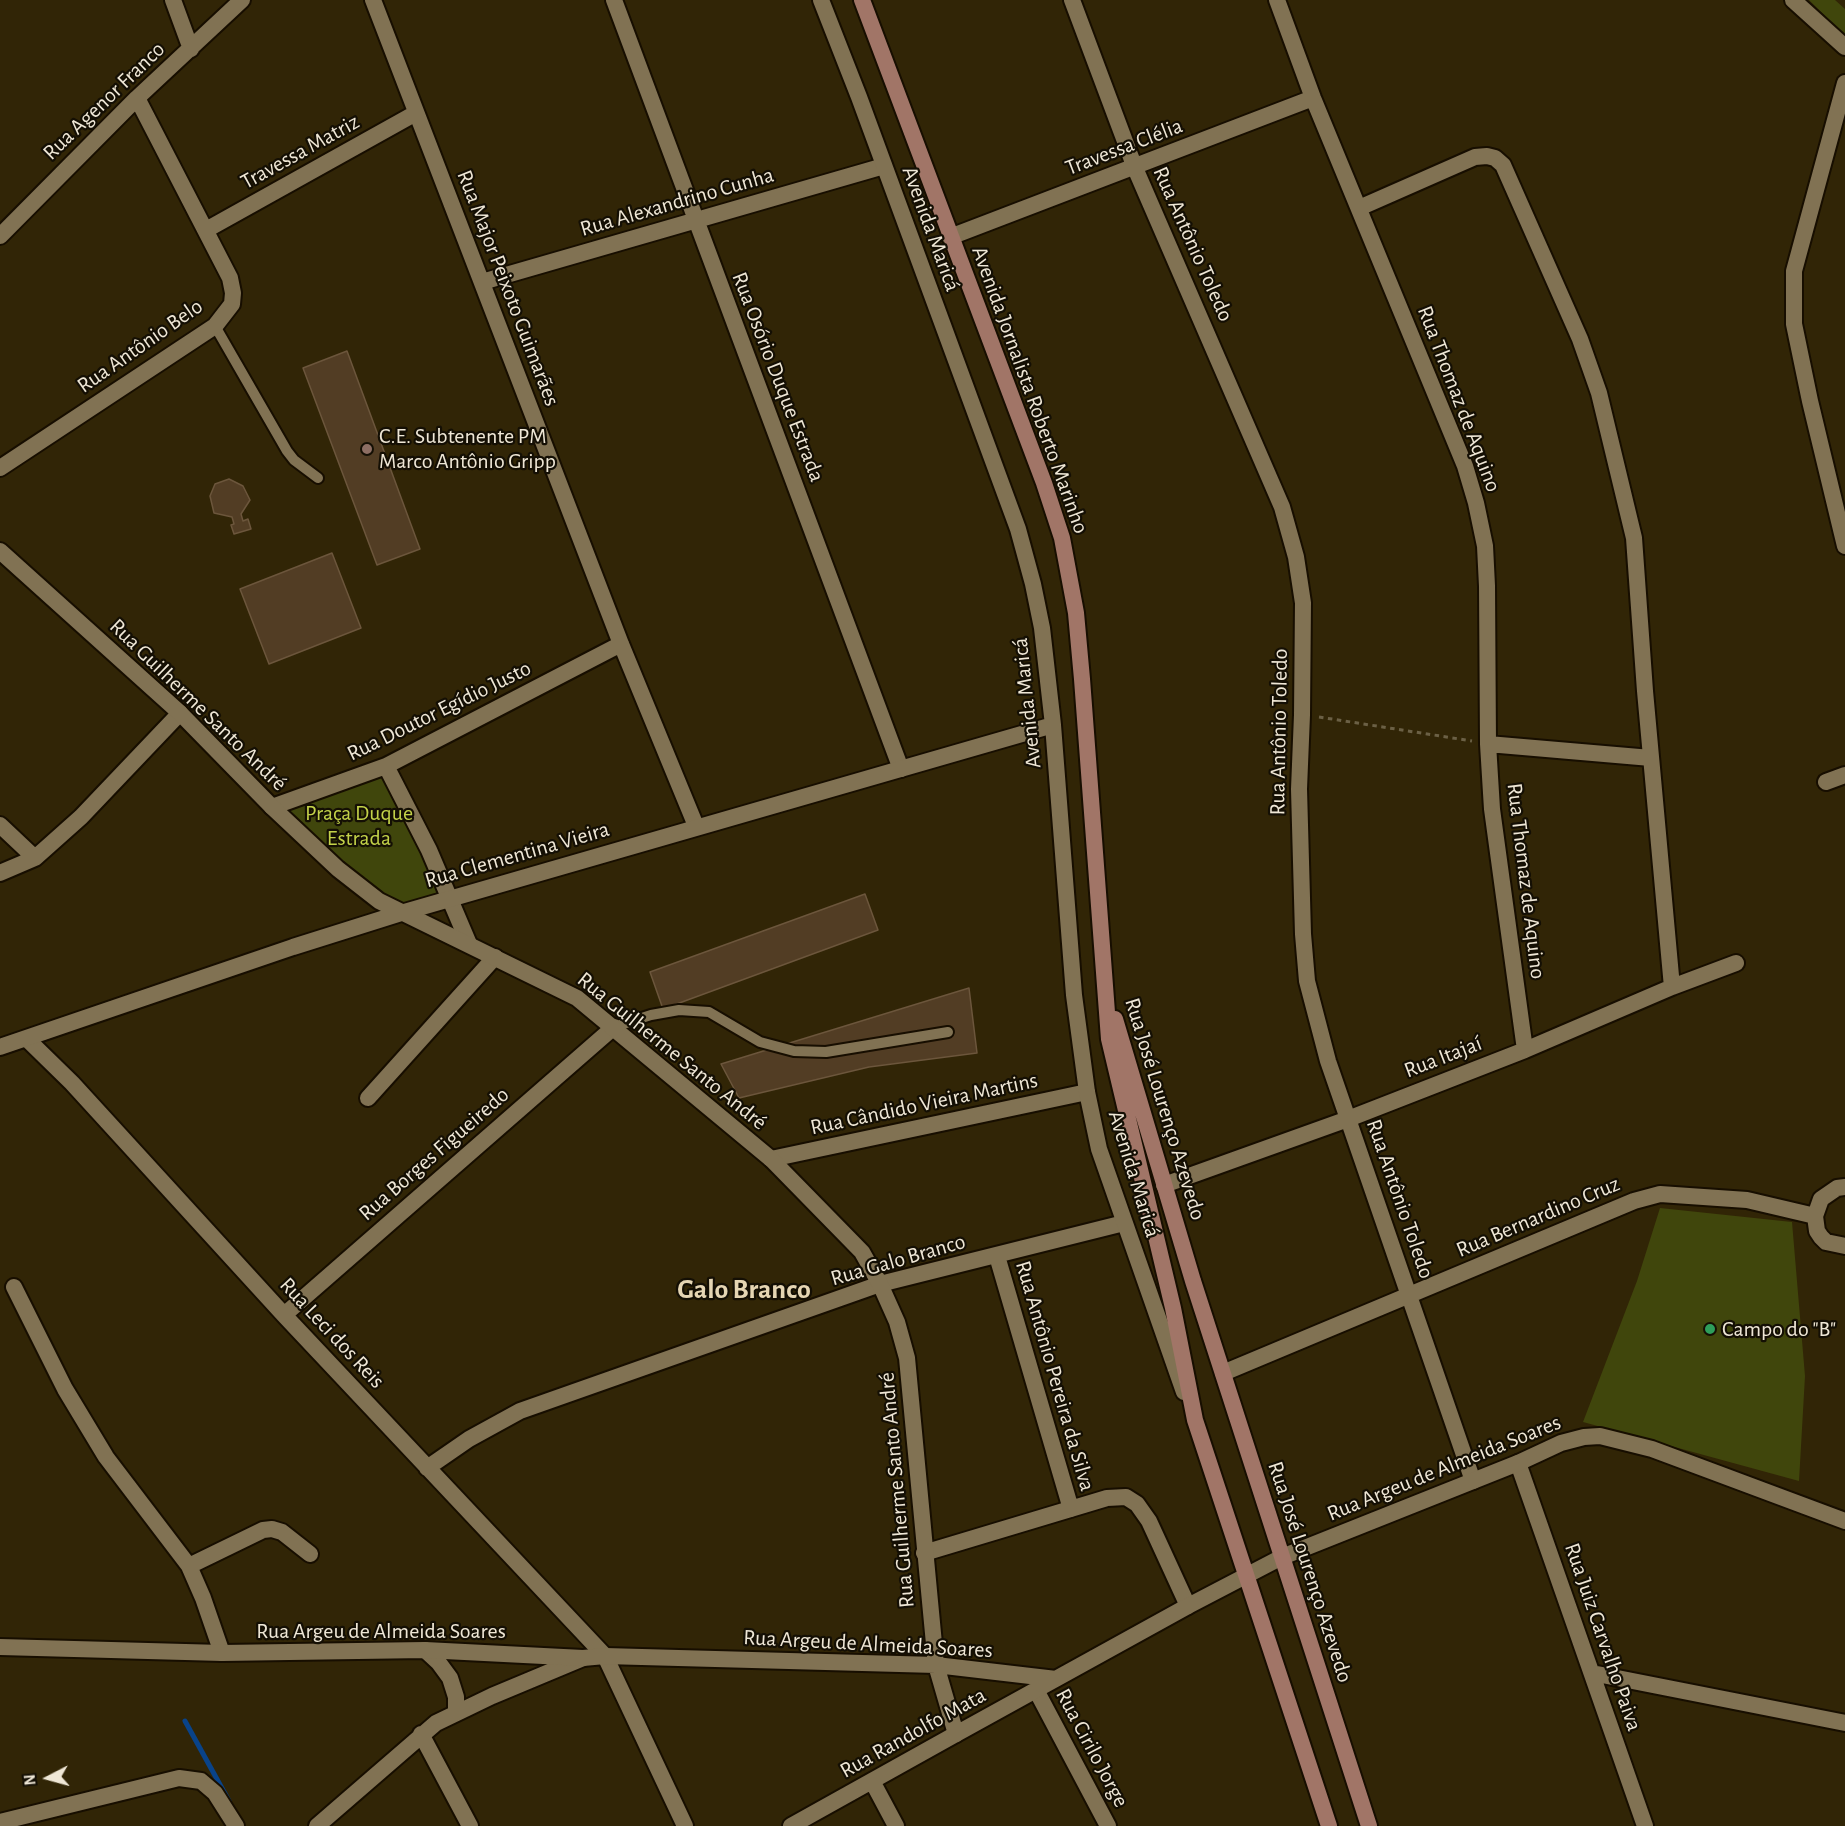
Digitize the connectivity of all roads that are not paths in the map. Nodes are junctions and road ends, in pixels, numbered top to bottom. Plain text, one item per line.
1 (173, 0) edge
2 (242, 0) edge
3 (372, 0) edge
4 (614, 0) edge
5 (821, 0) edge
6 (862, 0) edge
7 (1072, 0) edge
8 (1277, 0) edge
9 (1793, 0) edge
10 (1845, 47) edge
11 (191, 49) junction
12 (1845, 83) edge
13 (137, 98) junction
14 (1313, 98) junction
15 (416, 113) junction
16 (884, 166) junction
17 (1135, 168) junction
18 (1359, 208) junction
19 (695, 219) junction
20 (206, 230) junction
21 (0, 236) edge
22 (950, 237) junction
23 (482, 282) junction
24 (215, 326) junction
25 (0, 468) edge
26 (318, 478) dead end
27 (1845, 546) edge
28 (0, 551) edge
29 (621, 644) junction
30 (180, 713) junction
31 (1053, 725) junction
32 (1488, 744) junction
33 (1651, 758) junction
34 (386, 766) junction
35 (901, 768) junction
36 (1845, 775) edge
37 (1826, 782) dead end
38 (272, 807) junction
39 (0, 825) edge
40 (696, 826) junction
41 (35, 858) junction
42 (0, 873) edge
43 (451, 898) junction
44 (401, 913) junction
45 (469, 944) junction
46 (495, 957) junction
47 (1736, 963) dead end
48 (1672, 987) junction
49 (1106, 990) junction
50 (614, 1027) junction
51 (948, 1032) dead end
52 (27, 1039) junction
53 (0, 1047) edge
54 (1525, 1050) junction
55 (1087, 1092) junction
56 (368, 1098) dead end
57 (1348, 1119) junction
58 (771, 1159) junction
59 (1164, 1185) junction
60 (1845, 1187) edge
61 (1815, 1216) junction
62 (1124, 1224) junction
63 (1845, 1246) edge
64 (997, 1256) junction
65 (880, 1284) junction
66 (14, 1287) dead end
67 (1410, 1296) junction
68 (284, 1315) junction
69 (1223, 1373) junction
70 (1195, 1420) junction
71 (1518, 1463) junction
72 (427, 1467) junction
73 (1473, 1481) junction
74 (1071, 1509) junction
75 (1845, 1521) edge
76 (924, 1553) junction
77 (310, 1554) dead end
78 (1282, 1557) junction
79 (189, 1566) junction
80 (1245, 1575) junction
81 (1188, 1606) junction
82 (0, 1647) edge
83 (425, 1650) junction
84 (222, 1653) junction
85 (605, 1656) junction
86 (583, 1658) junction
87 (936, 1665) junction
88 (1592, 1673) junction
89 (1056, 1679) junction
90 (1036, 1690) junction
91 (456, 1713) junction
92 (1845, 1724) edge
93 (421, 1734) junction
94 (956, 1734) junction
95 (872, 1781) junction
96 (0, 1822) edge
97 (236, 1826) edge
98 (317, 1826) edge
99 (471, 1826) edge
100 (685, 1826) edge
101 (791, 1826) edge
102 (896, 1826) edge
103 (1108, 1826) edge
104 (1329, 1826) edge
105 (1369, 1826) edge
106 (1645, 1826) edge

1 - 11 street
2 - 11 street, Rua Agenor Franco
3 - 15 street, Rua Major Peixoto Guimarães
4 - 19 street, Rua Osório Duque Estrada
5 - 16 street, Avenida Maricá
6 - 22 main road, Avenida Jornalista Roberto Marinho
7 - 17 street, Rua Antônio Toledo
8 - 14 street, Rua Thomaz de Aquino
9 - 10 street
11 - 13 street, Rua Agenor Franco
12 - 27 street
13 - 20 street, Rua Antônio Belo
13 - 21 street, Rua Agenor Franco
14 - 17 street, Travessa Clélia
14 - 18 street, Rua Thomaz de Aquino
15 - 20 street, Travessa Matriz
15 - 23 street, Rua Major Peixoto Guimarães
16 - 19 street, Rua Alexandrino Cunha
16 - 31 street, Avenida Maricá
17 - 22 street, Travessa Clélia
17 - 57 street, Rua Antônio Toledo
18 - 32 street, Rua Thomaz de Aquino
18 - 33 street
19 - 23 street, Rua Alexandrino Cunha
19 - 35 street, Rua Osório Duque Estrada
20 - 24 street, Rua Antônio Belo
22 - 49 main road, Avenida Jornalista Roberto Marinho
23 - 29 street, Rua Major Peixoto Guimarães
24 - 25 street, Rua Antônio Belo
24 - 26 lane
28 - 30 street, Rua Guilherme Santo André
29 - 34 street, Rua Doutor Egídio Justo
29 - 40 street, Rua Major Peixoto Guimarães
30 - 38 street, Rua Guilherme Santo André
30 - 41 street
31 - 35 street, Rua Clementina Vieira
31 - 55 street, Avenida Maricá
32 - 33 street
32 - 54 street, Rua Thomaz de Aquino
33 - 48 street
34 - 38 street, Rua Doutor Egídio Justo
34 - 43 street
35 - 40 street, Rua Clementina Vieira
36 - 37 street
38 - 44 street, Rua Guilherme Santo André
39 - 41 street
40 - 43 street, Rua Clementina Vieira
41 - 42 street
43 - 44 street, Rua Clementina Vieira
43 - 45 street
44 - 45 street, Rua Guilherme Santo André
44 - 52 street, Rua Clementina Vieira
45 - 46 street, Rua Guilherme Santo André
46 - 50 street, Rua Guilherme Santo André
46 - 56 street
47 - 48 street, Rua Itajaí
48 - 54 street, Rua Itajaí
49 - 59 main road, Rua José Lourenço Azevedo
49 - 70 main road, Rua José Lourenço Azevedo
50 - 51 lane
50 - 58 street, Rua Guilherme Santo André
50 - 68 street, Rua Borges Figueiredo
52 - 53 street, Rua Clementina Vieira
52 - 68 street, Rua Leci dos Reis
54 - 57 street, Rua Itajaí
55 - 58 street, Rua Cândido Vieira Martins
55 - 62 street, Avenida Maricá
57 - 59 street, Rua Itajaí
57 - 67 street, Rua Antônio Toledo
58 - 65 street, Rua Guilherme Santo André
59 - 69 main road, Rua José Lourenço Azevedo
60 - 61 street
61 - 63 street
61 - 67 street, Rua Bernardino Cruz
62 - 64 street, Rua Galo Branco
62 - 70 street, Avenida Maricá
64 - 65 street, Rua Galo Branco
64 - 74 street, Rua Antônio Pereira da Silva
65 - 72 street, Rua Galo Branco
65 - 76 street, Rua Guilherme Santo André
66 - 79 street
67 - 69 street, Rua Bernardino Cruz
67 - 73 street, Rua Antônio Toledo
68 - 72 street, Rua Leci dos Reis
69 - 78 main road, Rua José Lourenço Azevedo
70 - 80 main road, Rua José Lourenço Azevedo
71 - 73 street, Rua Argeu de Almeida Soares
71 - 75 street, Rua Argeu de Almeida Soares
71 - 88 street, Rua Juiz Carvalho Paiva
72 - 85 street, Rua Leci dos Reis
73 - 78 street, Rua Argeu de Almeida Soares
74 - 76 street
74 - 81 street
76 - 87 street, Rua Guilherme Santo André
77 - 79 street
78 - 80 street, Rua Argeu de Almeida Soares
78 - 105 main road, Rua José Lourenço Azevedo
79 - 84 street
80 - 81 street, Rua Argeu de Almeida Soares
80 - 104 main road, Rua José Lourenço Azevedo
81 - 89 street, Rua Argeu de Almeida Soares
82 - 84 street, Rua Argeu de Almeida Soares
83 - 84 street, Rua Argeu de Almeida Soares
83 - 86 street, Rua Argeu de Almeida Soares
83 - 91 street
85 - 86 street, Rua Argeu de Almeida Soares
85 - 87 street, Rua Argeu de Almeida Soares
85 - 100 street, Rua Leci dos Reis
86 - 91 street
87 - 89 street, Rua Argeu de Almeida Soares
87 - 94 street, Rua Guilherme Santo André
88 - 92 street
88 - 106 street, Rua Juiz Carvalho Paiva
89 - 90 street, Rua Randolfo Mata
90 - 94 street, Rua Randolfo Mata
90 - 103 street, Rua Cirilo Jorge
91 - 93 street
93 - 98 street
93 - 99 street
94 - 95 street, Rua Randolfo Mata
95 - 101 street, Rua Randolfo Mata
95 - 102 street
96 - 97 street

